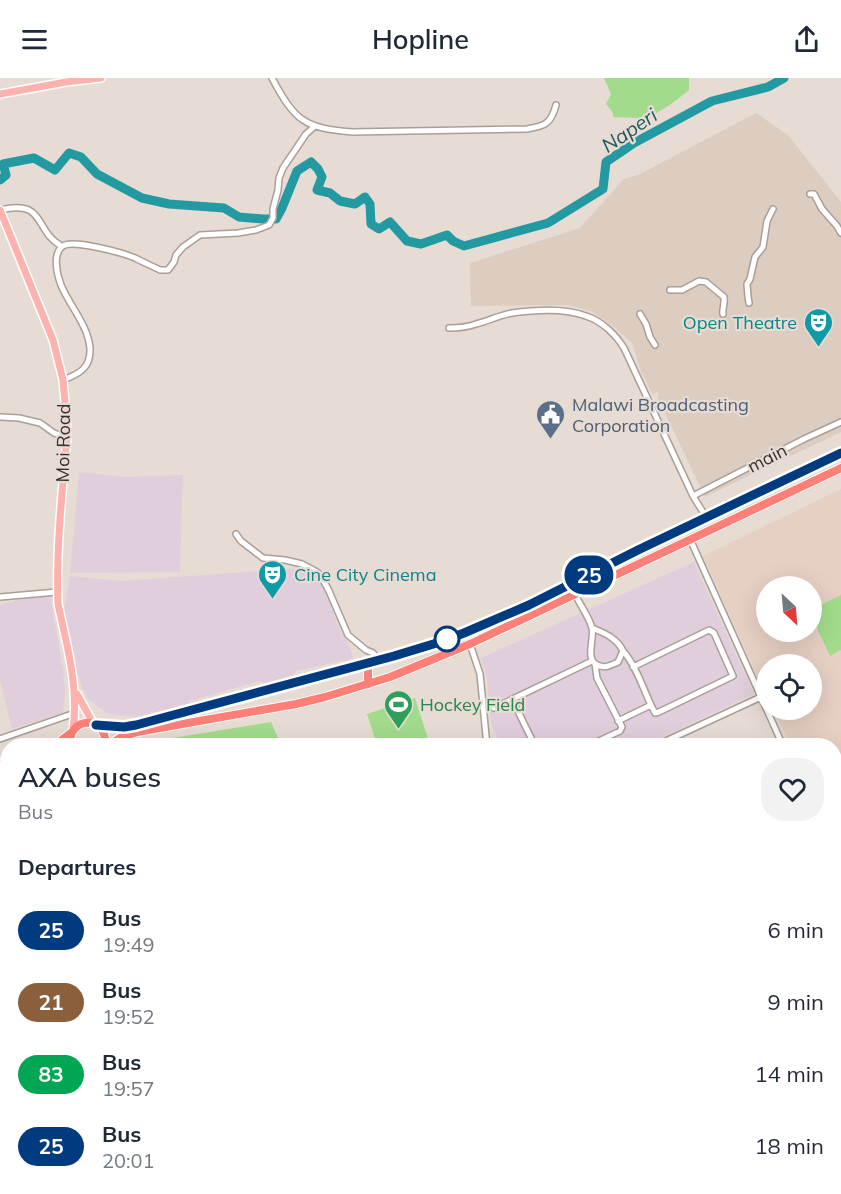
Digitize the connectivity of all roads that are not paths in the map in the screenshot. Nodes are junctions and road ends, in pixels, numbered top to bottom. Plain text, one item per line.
1 (101, 78) edge
2 (272, 78) edge
3 (0, 95) edge
4 (556, 105) dead end
5 (315, 126) junction
6 (810, 194) dead end
7 (773, 208) dead end
8 (0, 210) edge
9 (841, 233) edge
10 (61, 246) junction
11 (670, 290) dead end
12 (749, 303) dead end
13 (640, 314) dead end
14 (723, 314) dead end
15 (449, 328) dead end
16 (655, 345) dead end
17 (63, 380) junction
18 (1, 417) edge
19 (841, 422) edge
20 (67, 438) junction
21 (841, 453) edge
22 (841, 468) edge
23 (693, 496) junction
24 (706, 517) junction
25 (236, 534) dead end
26 (690, 539) junction
27 (57, 592) junction
28 (575, 594) junction
29 (0, 597) edge
30 (592, 628) junction
31 (470, 644) junction
32 (623, 651) junction
33 (378, 660) junction
34 (368, 663) junction
35 (594, 663) junction
36 (633, 667) junction
37 (756, 683) edge
38 (368, 684) junction
39 (74, 685) junction
40 (512, 699) junction
41 (756, 699) edge
42 (651, 705) junction
43 (494, 708) dead end
44 (75, 713) junction
45 (772, 720) edge
46 (618, 721) junction
47 (95, 724) junction
48 (72, 731) junction
49 (3, 738) edge
50 (64, 738) edge
51 (71, 738) edge
52 (106, 738) edge
53 (120, 738) edge
54 (486, 738) edge
55 (531, 738) edge
56 (605, 738) edge
57 (672, 738) edge
58 (780, 738) edge

1 - 3 main road
2 - 5 street
4 - 5 street
5 - 10 street
6 - 9 street
7 - 12 street
8 - 10 street
8 - 17 main road, Moi Road
10 - 17 street
11 - 14 street
13 - 16 street
15 - 23 street
17 - 20 main road, Moi Road
18 - 20 street
19 - 23 street, main
20 - 27 main road, Moi Road
21 - 24 highway
22 - 26 highway
23 - 24 street
24 - 33 highway
25 - 33 street
26 - 28 highway
26 - 37 street
27 - 29 street
27 - 39 main road, Moi Road
28 - 30 street
28 - 31 highway
30 - 32 street
30 - 35 street
31 - 38 highway
31 - 54 street
32 - 35 street
32 - 36 street
33 - 34 highway
34 - 38 highway
34 - 47 highway
35 - 40 street
35 - 46 street
36 - 42 street
36 - 42 street
38 - 53 highway
39 - 44 main road
39 - 47 main road
40 - 43 street
40 - 55 street
41 - 57 street
42 - 46 street
44 - 48 main road
44 - 49 street
45 - 58 street
46 - 56 street
47 - 48 highway
47 - 52 highway
48 - 50 highway
48 - 51 highway

